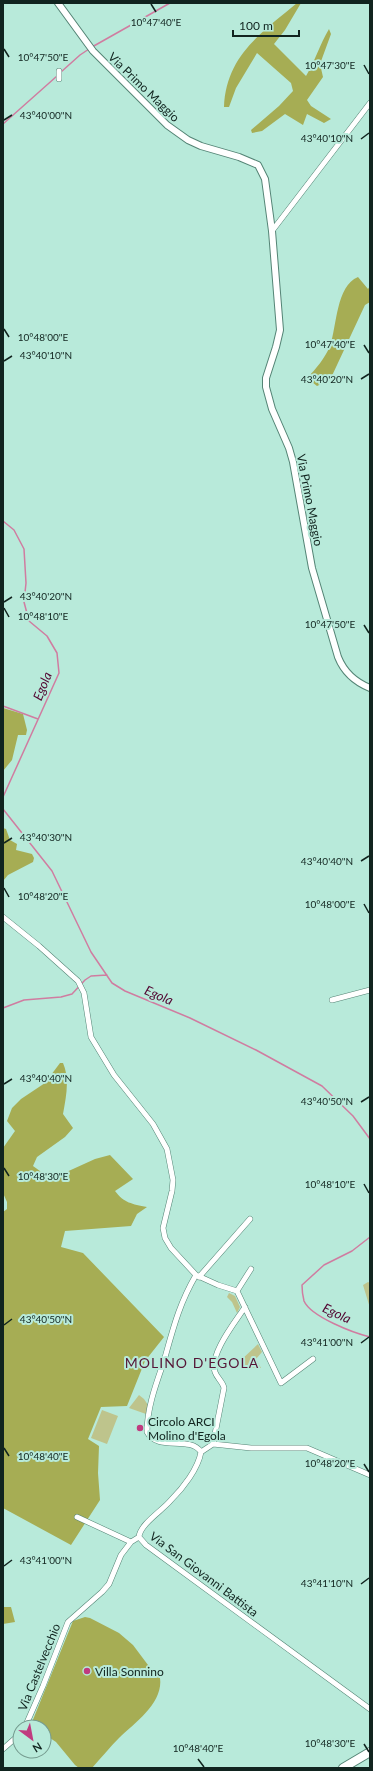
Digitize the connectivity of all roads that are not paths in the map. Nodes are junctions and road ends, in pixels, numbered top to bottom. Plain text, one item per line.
1 (58, 3) edge
2 (59, 71) dead end
3 (59, 79) dead end
4 (370, 103) edge
5 (272, 231) junction
6 (370, 688) edge
7 (3, 917) edge
8 (370, 990) edge
9 (332, 1000) dead end
10 (250, 1219) dead end
11 (251, 1269) dead end
12 (197, 1276) junction
13 (237, 1291) junction
14 (245, 1307) junction
15 (313, 1359) dead end
16 (213, 1444) junction
17 (201, 1452) junction
18 (370, 1476) edge
19 (77, 1517) dead end
20 (139, 1537) junction
21 (130, 1542) junction
22 (370, 1709) edge
23 (29, 1719) edge
24 (12, 1741) edge
25 (3, 1749) edge
26 (370, 1752) edge
27 (343, 1768) edge

1 - 5 street, Via Primo Maggio
2 - 3 street
4 - 5 street
5 - 6 street, Via Primo Maggio
7 - 12 street
8 - 9 street
10 - 12 street
11 - 13 street
12 - 13 street
12 - 17 street
13 - 14 street
14 - 15 street
14 - 16 street
16 - 17 street
16 - 18 street
17 - 20 street, Via San Giovanni Battista
19 - 21 street
20 - 21 street, Via Castelvecchio
20 - 22 street, Via San Giovanni Battista
21 - 23 street, Via Castelvecchio
24 - 25 street
26 - 27 main road

